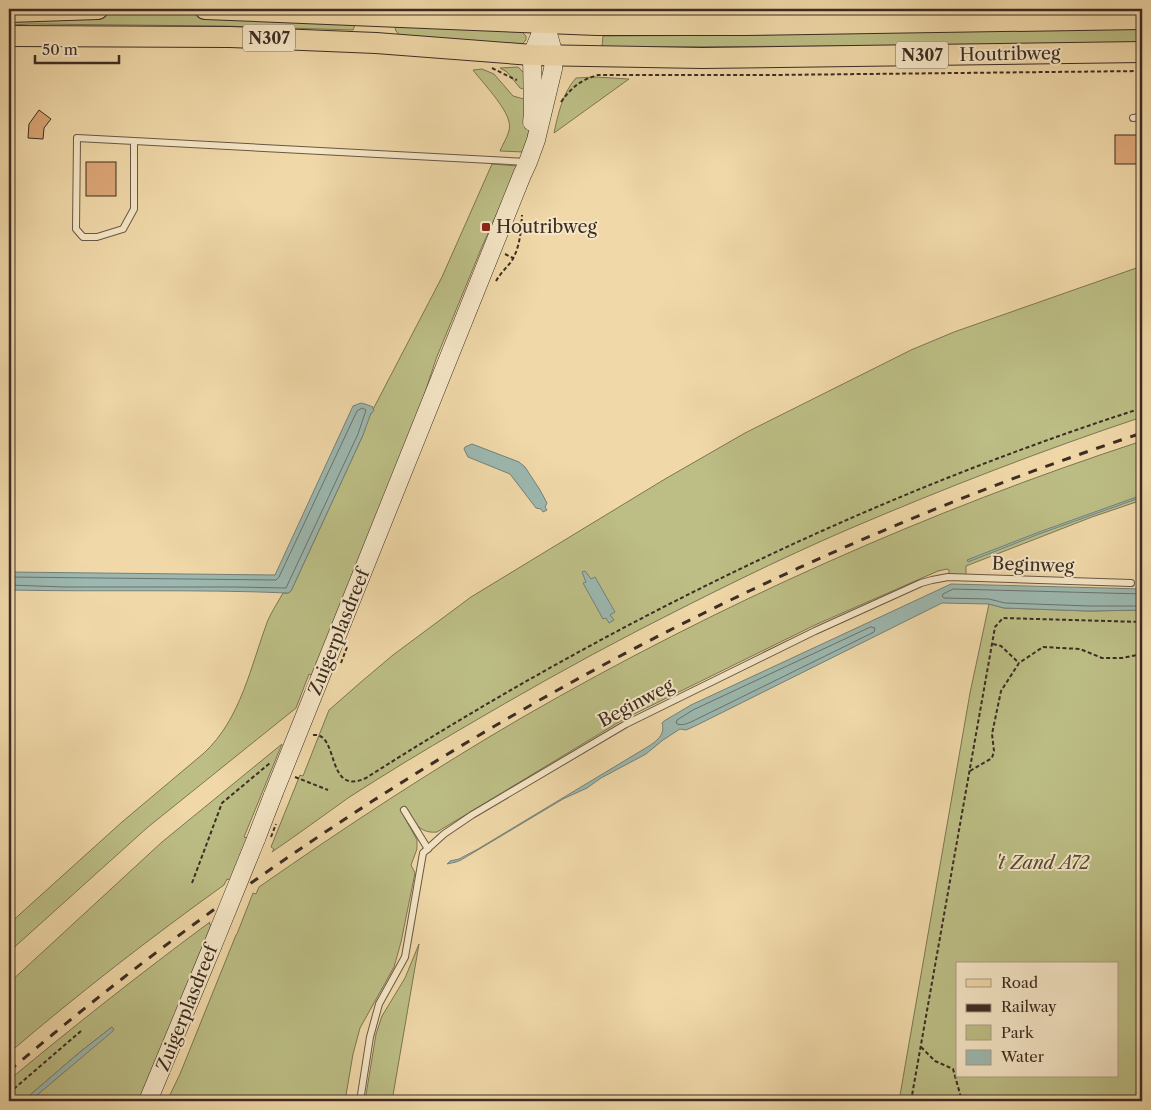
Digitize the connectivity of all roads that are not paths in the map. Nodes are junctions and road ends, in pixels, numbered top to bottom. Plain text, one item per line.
1 (98, 9) edge
2 (206, 9) edge
3 (9, 12) edge
4 (1142, 19) edge
5 (545, 23) junction
6 (9, 36) edge
7 (1142, 52) edge
8 (532, 55) junction
9 (554, 55) junction
10 (541, 83) junction
11 (1142, 117) edge
12 (1133, 118) dead end
13 (134, 141) junction
14 (528, 162) junction
15 (1131, 583) dead end
16 (404, 810) dead end
17 (428, 849) junction
18 (148, 1101) edge
19 (360, 1101) edge

1 - 3 main road
2 - 5 main road, Houtribweg / N307
4 - 5 main road, Houtribweg / N307
5 - 8 main road, Zuigerplasdreef
5 - 9 main road, Zuigerplasdreef
6 - 8 main road, Houtribweg / N307
7 - 9 main road, Houtribweg / N307
8 - 9 main road, Houtribweg / N307
8 - 10 main road, Zuigerplasdreef
9 - 10 main road, Zuigerplasdreef
10 - 14 main road, Zuigerplasdreef
11 - 12 lane
13 - 13 lane
13 - 14 lane
14 - 18 main road, Zuigerplasdreef, bridge
15 - 17 lane, Beginweg
16 - 17 lane
17 - 19 lane, Beginweg

